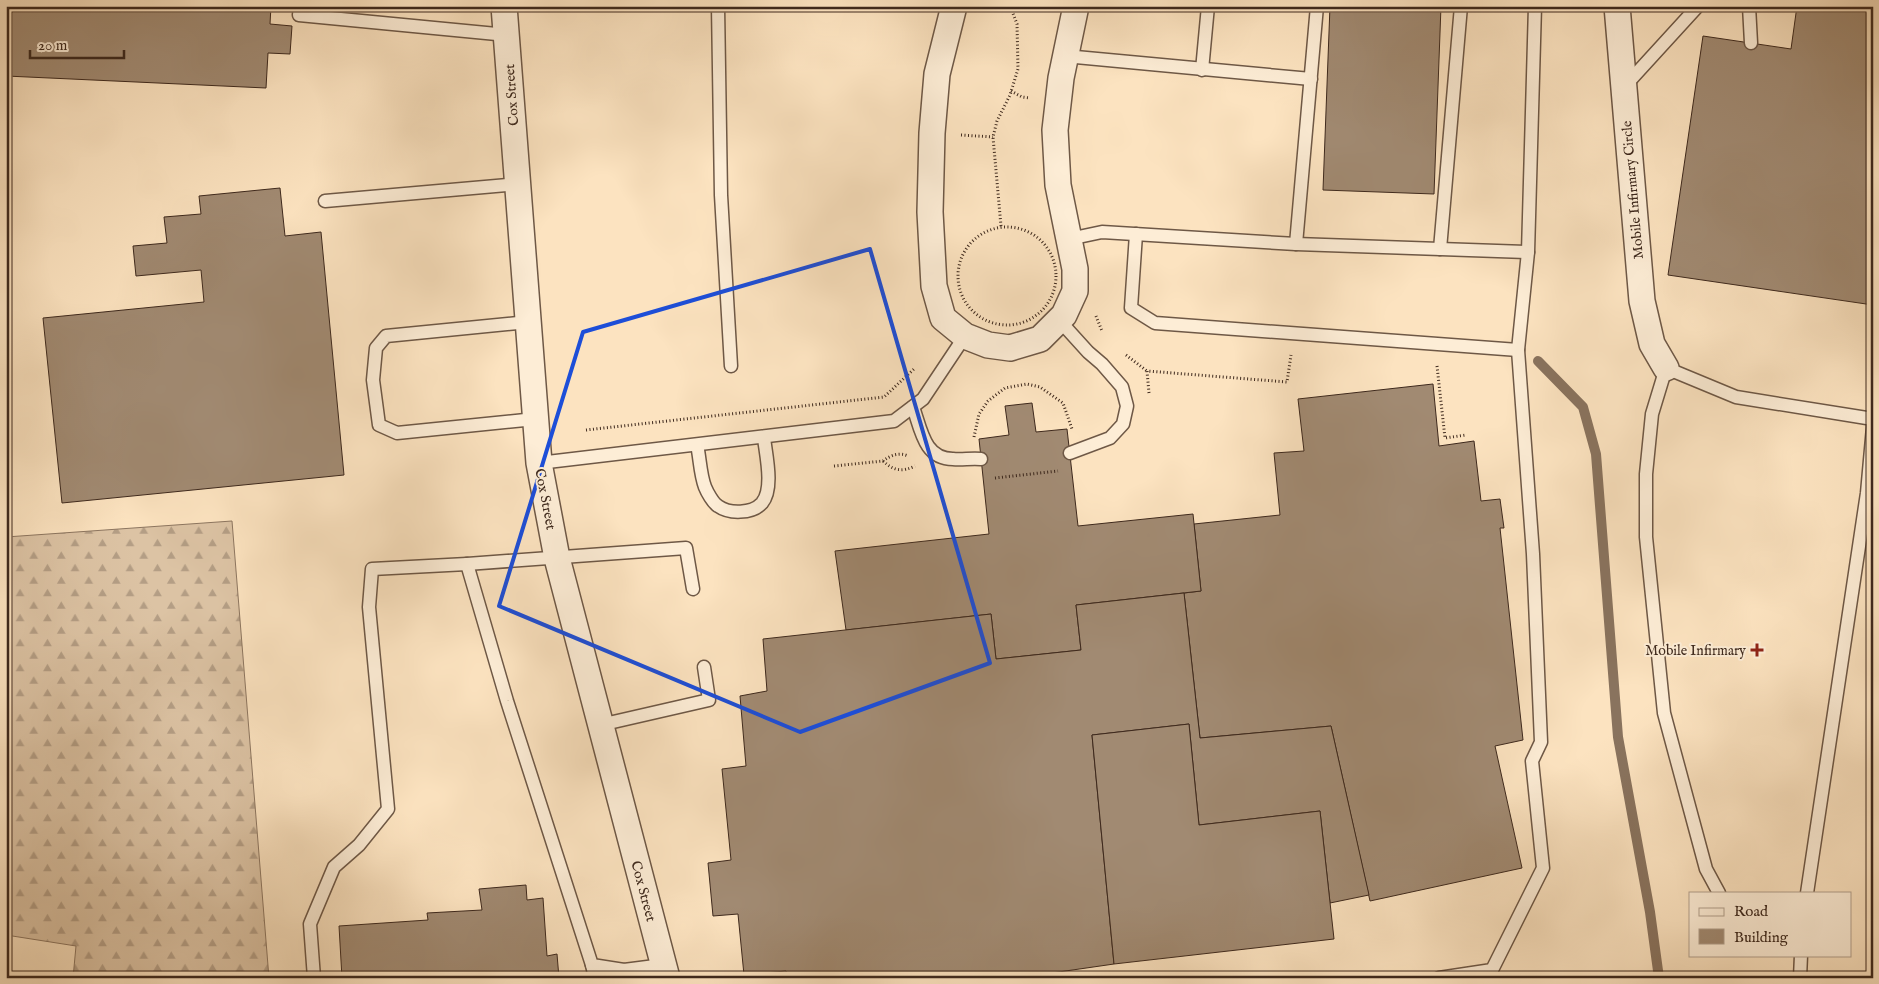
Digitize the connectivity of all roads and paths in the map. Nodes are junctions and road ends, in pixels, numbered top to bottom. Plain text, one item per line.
1 (300, 6) edge
2 (504, 6) edge
3 (718, 6) edge
4 (954, 6) edge
5 (1010, 6) edge
6 (1076, 6) edge
7 (1208, 6) edge
8 (1317, 6) edge
9 (1462, 6) edge
10 (1535, 6) edge
11 (1617, 6) edge
12 (1698, 6) edge
13 (1749, 6) edge
14 (507, 35) junction
15 (1752, 43) dead end
16 (1065, 56) junction
17 (1202, 70) junction
18 (1311, 79) junction
19 (1624, 87) junction
20 (1011, 91) junction
21 (1036, 98) dead end
22 (958, 135) dead end
23 (993, 137) junction
24 (518, 184) junction
25 (325, 201) dead end
26 (1001, 226) junction
27 (1136, 234) junction
28 (1069, 239) junction
29 (1296, 244) junction
30 (1440, 249) junction
31 (1528, 252) junction
32 (1097, 307) dead end
33 (1059, 320) junction
34 (528, 322) junction
35 (965, 336) junction
36 (1075, 339) junction
37 (1518, 350) junction
38 (1292, 353) dead end
39 (1428, 365) dead end
40 (731, 366) dead end
41 (917, 367) dead end
42 (1666, 368) junction
43 (1149, 395) dead end
44 (913, 407) junction
45 (535, 419) junction
46 (1873, 419) edge
47 (1873, 427) edge
48 (586, 430) dead end
49 (1466, 435) dead end
50 (764, 438) junction
51 (697, 445) junction
52 (1073, 452) junction
53 (909, 457) dead end
54 (978, 459) junction
55 (916, 460) dead end
56 (883, 461) junction
57 (539, 463) junction
58 (834, 466) dead end
59 (1870, 493) edge
60 (557, 558) junction
61 (467, 564) junction
62 (694, 589) dead end
63 (704, 666) dead end
64 (600, 725) junction
65 (1718, 892) edge
66 (1807, 892) edge
67 (1800, 956) edge
68 (665, 971) edge
69 (594, 972) edge
70 (314, 978) edge
71 (1439, 978) edge
72 (1800, 978) edge

1 - 14 lane
2 - 14 street, Cox Street
3 - 40 lane
4 - 35 street
5 - 20 path
6 - 16 street
7 - 17 lane
8 - 18 lane
9 - 30 lane
10 - 31 lane
11 - 19 street, Mobile Infirmary Circle
12 - 19 lane
13 - 15 lane
14 - 24 street, Cox Street
16 - 17 lane
16 - 28 street
17 - 18 lane
18 - 29 lane
19 - 42 street, Mobile Infirmary Circle
20 - 21 path
20 - 23 path
22 - 23 path
23 - 26 path
24 - 25 lane
24 - 34 street, Cox Street
26 - 26 path
27 - 28 lane
27 - 29 lane
27 - 37 lane
28 - 33 street
29 - 30 lane
30 - 31 lane
31 - 37 lane
32 - 36 path
33 - 35 street
33 - 36 lane
34 - 45 street, Cox Street
34 - 45 lane
35 - 44 lane
36 - 52 lane
37 - 71 lane
38 - 43 path
39 - 49 path
41 - 48 path
42 - 46 lane
42 - 65 lane
44 - 50 lane
44 - 54 lane
45 - 57 street, Cox Street
47 - 59 lane
50 - 51 lane
50 - 51 lane
51 - 57 lane
52 - 54 path
52 - 54 path
53 - 56 path
55 - 56 path
56 - 58 path
57 - 60 street, Cox Street
59 - 66 lane
60 - 61 lane
60 - 62 lane
60 - 64 street, Cox Street
61 - 69 lane
61 - 70 lane
63 - 64 lane
64 - 68 street, Cox Street
67 - 72 lane
68 - 69 lane

